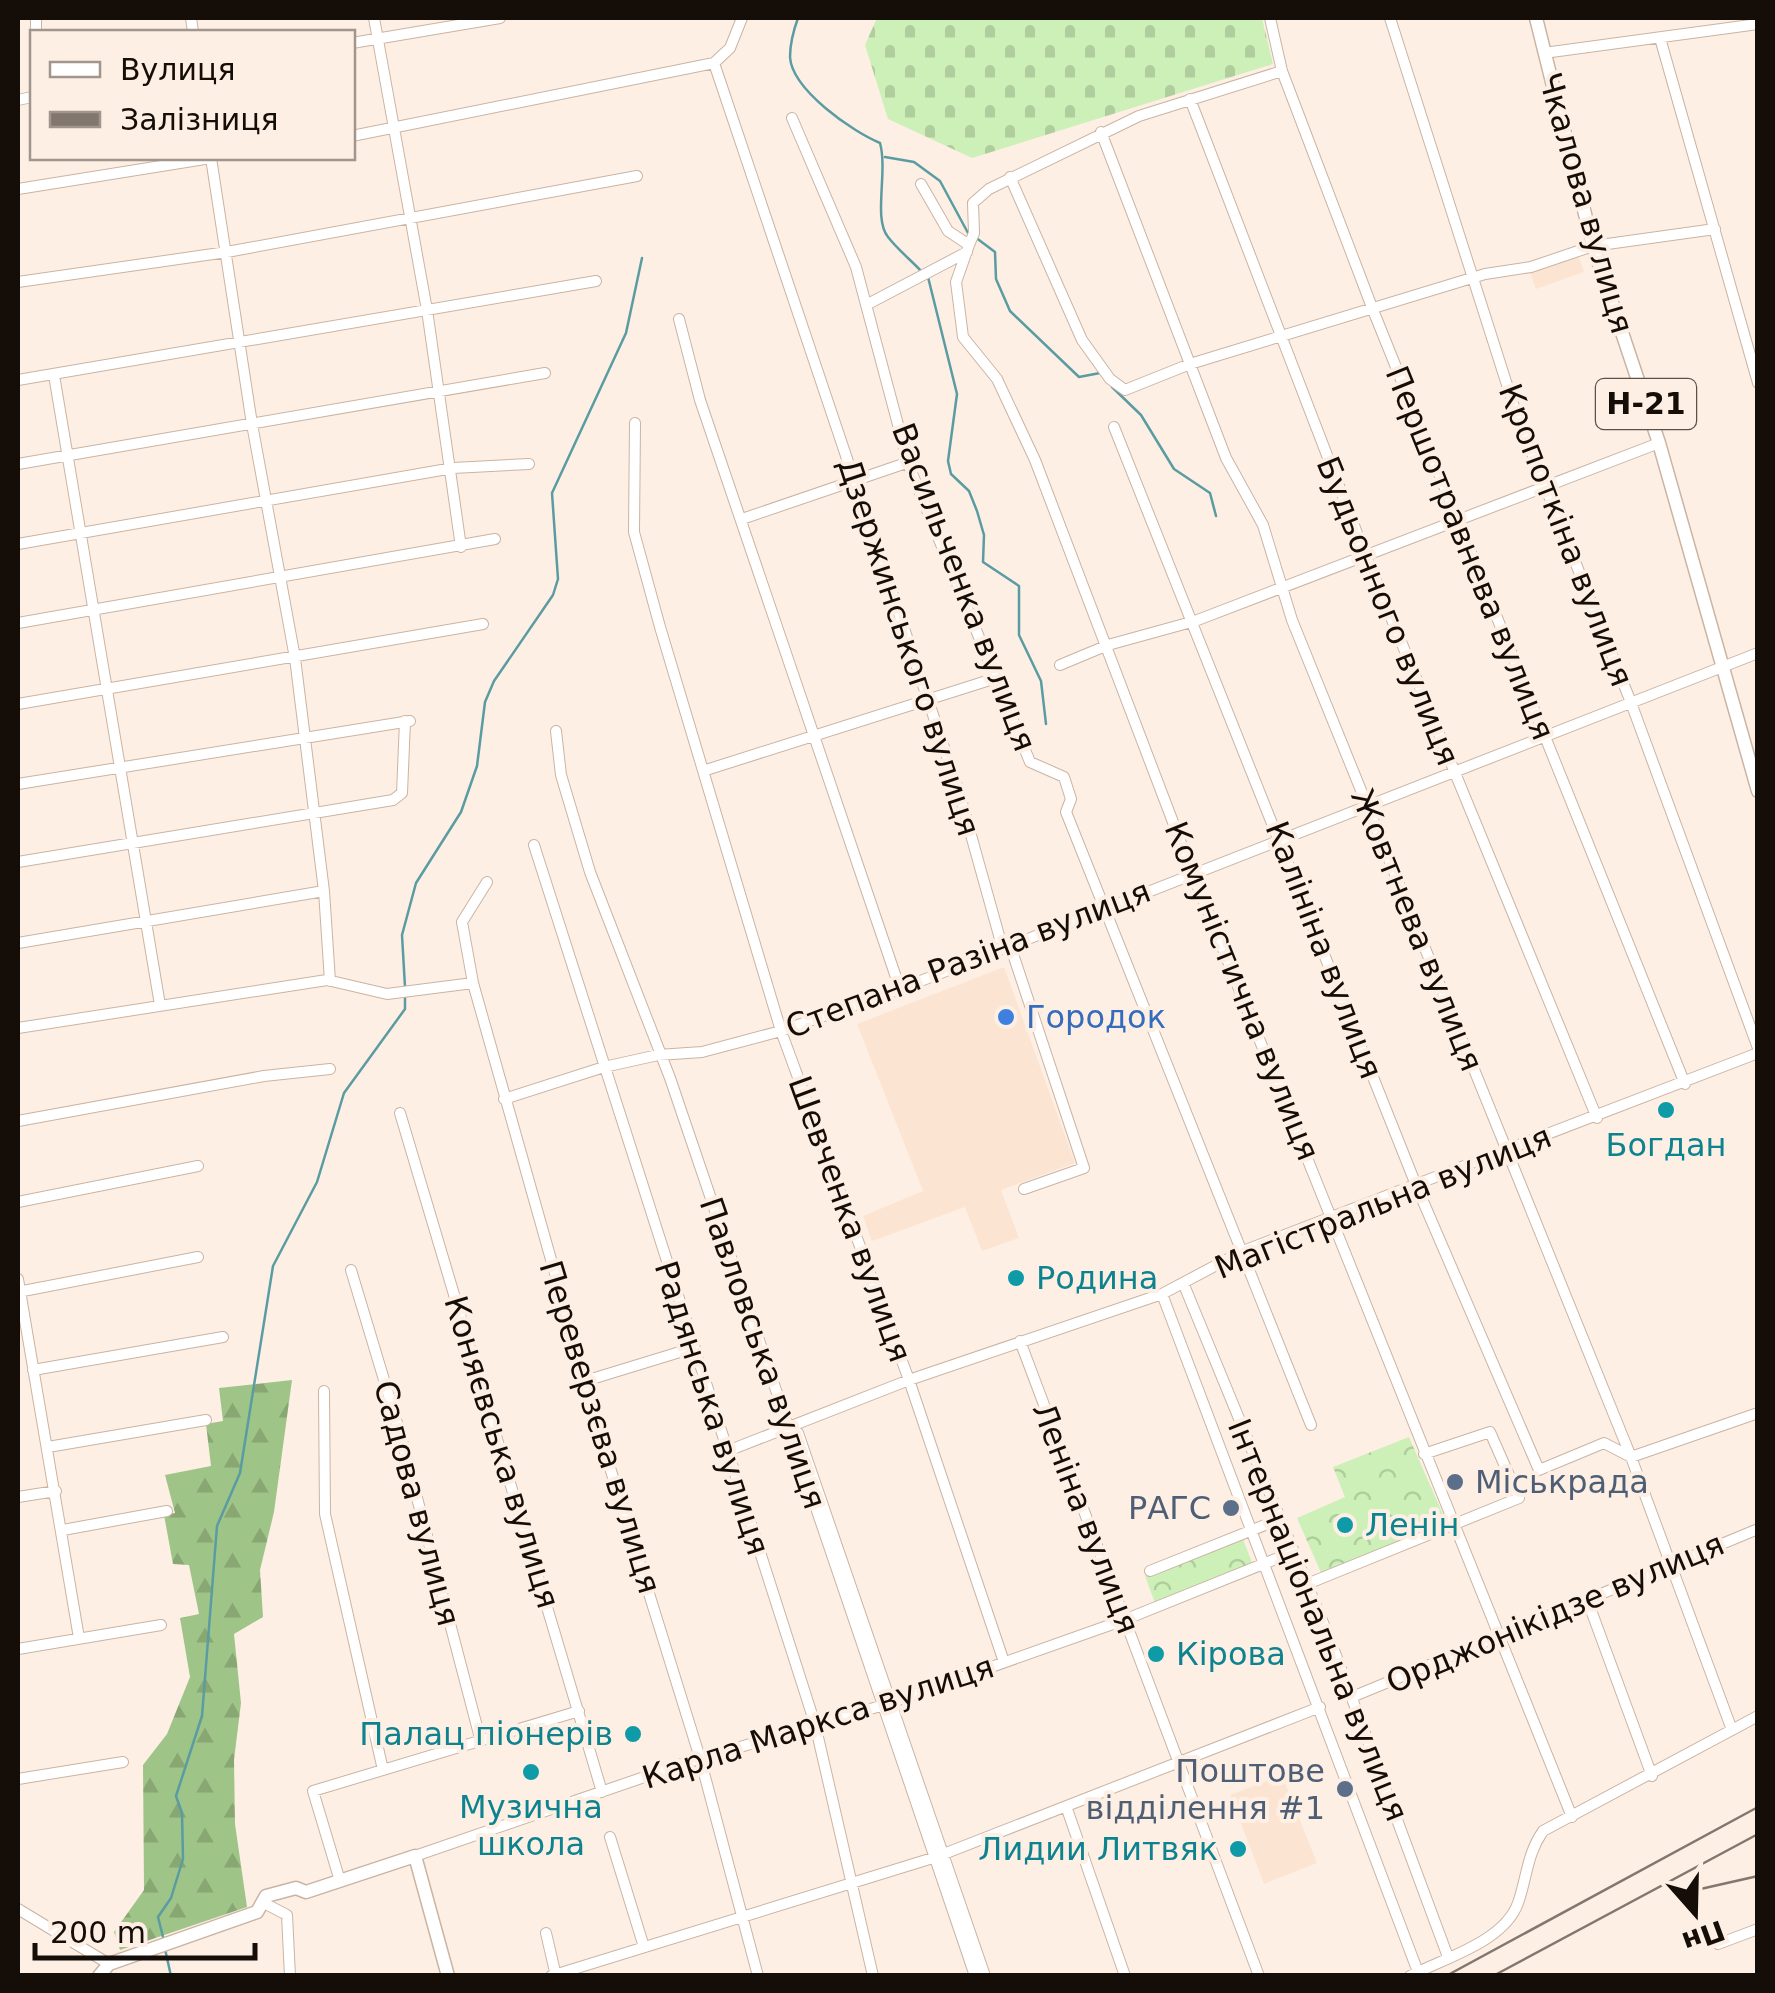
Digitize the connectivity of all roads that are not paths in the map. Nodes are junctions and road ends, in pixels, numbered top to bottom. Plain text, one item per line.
1 (374, 18) edge
2 (500, 18) edge
3 (742, 18) edge
4 (1270, 18) edge
5 (1390, 18) edge
6 (1536, 18) edge
7 (1758, 24) edge
8 (1660, 38) junction
9 (377, 39) junction
10 (355, 42) edge
11 (1544, 53) junction
12 (714, 62) junction
13 (1282, 70) junction
14 (1190, 100) junction
15 (792, 118) dead end
16 (395, 129) junction
17 (1100, 132) junction
18 (355, 136) edge
19 (199, 160) edge
20 (211, 160) edge
21 (637, 176) dead end
22 (1010, 178) junction
23 (921, 184) dead end
24 (18, 189) edge
25 (411, 220) junction
26 (1715, 229) junction
27 (971, 242) junction
28 (1592, 246) junction
29 (227, 252) junction
30 (1470, 278) junction
31 (18, 282) edge
32 (596, 282) dead end
33 (866, 305) junction
34 (427, 310) junction
35 (1373, 310) junction
36 (679, 319) dead end
37 (1280, 339) junction
38 (242, 344) junction
39 (1190, 364) junction
40 (546, 373) dead end
41 (54, 374) junction
42 (18, 380) edge
43 (1758, 383) edge
44 (440, 388) junction
45 (635, 423) dead end
46 (252, 424) junction
47 (1114, 427) dead end
48 (1658, 443) junction
49 (67, 456) junction
50 (908, 462) junction
51 (18, 464) edge
52 (530, 464) dead end
53 (453, 468) junction
54 (855, 481) junction
55 (1546, 486) junction
56 (267, 502) junction
57 (742, 519) junction
58 (1458, 520) junction
59 (81, 533) junction
60 (495, 539) dead end
61 (18, 544) edge
62 (461, 548) junction
63 (1364, 554) junction
64 (280, 578) junction
65 (1280, 585) junction
66 (95, 610) junction
67 (1195, 621) junction
68 (18, 623) edge
69 (483, 624) dead end
70 (1108, 645) junction
71 (1758, 652) edge
72 (295, 658) junction
73 (1060, 665) dead end
74 (1720, 668) junction
75 (992, 679) junction
76 (106, 689) junction
77 (926, 699) junction
78 (1630, 700) junction
79 (18, 704) edge
80 (556, 731) dead end
81 (306, 736) junction
82 (814, 736) junction
83 (1542, 736) junction
84 (119, 767) junction
85 (706, 770) junction
86 (1452, 771) junction
87 (18, 784) edge
88 (1758, 791) edge
89 (1368, 804) junction
90 (313, 813) junction
91 (1280, 838) junction
92 (134, 844) junction
93 (534, 846) dead end
94 (18, 862) edge
95 (1192, 872) junction
96 (487, 882) dead end
97 (324, 891) junction
98 (1106, 907) junction
99 (148, 921) junction
100 (18, 943) edge
101 (1010, 944) junction
102 (330, 980) junction
103 (472, 982) junction
104 (900, 989) junction
105 (160, 1005) junction
106 (18, 1028) edge
107 (781, 1032) junction
108 (1758, 1050) edge
109 (658, 1054) junction
110 (604, 1067) junction
111 (330, 1068) dead end
112 (1684, 1084) junction
113 (504, 1099) junction
114 (400, 1113) dead end
115 (1597, 1118) junction
116 (18, 1121) edge
117 (1504, 1152) junction
118 (198, 1166) dead end
119 (1416, 1185) junction
120 (1024, 1190) dead end
121 (18, 1202) edge
122 (1332, 1217) junction
123 (1243, 1251) junction
124 (198, 1257) dead end
125 (351, 1270) dead end
126 (18, 1279) edge
127 (1184, 1285) junction
128 (18, 1292) edge
129 (1162, 1294) junction
130 (224, 1337) dead end
131 (1020, 1341) junction
132 (693, 1348) junction
133 (32, 1370) junction
134 (908, 1380) junction
135 (585, 1381) junction
136 (324, 1391) dead end
137 (1758, 1413) edge
138 (206, 1420) dead end
139 (1312, 1425) dead end
140 (792, 1426) junction
141 (48, 1447) junction
142 (726, 1452) junction
143 (1424, 1454) junction
144 (1631, 1456) junction
145 (56, 1491) junction
146 (18, 1497) edge
147 (167, 1511) dead end
148 (1280, 1519) junction
149 (1453, 1526) junction
150 (1758, 1529) edge
151 (63, 1530) junction
152 (1251, 1530) junction
153 (1293, 1552) junction
154 (1264, 1563) junction
155 (1669, 1565) junction
156 (1150, 1571) dead end
157 (1307, 1584) junction
158 (1588, 1602) junction
159 (1124, 1620) junction
160 (162, 1625) dead end
161 (80, 1638) junction
162 (1500, 1638) junction
163 (18, 1649) edge
164 (1004, 1662) junction
165 (1352, 1697) junction
166 (889, 1703) junction
167 (1320, 1707) junction
168 (579, 1711) junction
169 (1758, 1716) edge
170 (815, 1724) junction
171 (1732, 1730) junction
172 (480, 1738) junction
173 (700, 1758) junction
174 (124, 1762) dead end
175 (1179, 1764) junction
176 (383, 1770) junction
177 (1652, 1776) junction
178 (18, 1779) edge
179 (602, 1792) junction
180 (1067, 1809) junction
181 (1572, 1817) junction
182 (610, 1837) dead end
183 (415, 1856) junction
184 (940, 1856) junction
185 (340, 1882) junction
186 (851, 1885) junction
187 (260, 1907) junction
188 (18, 1910) edge
189 (741, 1917) junction
190 (1758, 1929) edge
191 (546, 1933) dead end
192 (1718, 1944) dead end
193 (644, 1947) junction
194 (1448, 1957) junction
195 (103, 1972) edge
196 (1414, 1974) edge
197 (554, 1975) edge
198 (290, 1976) edge
199 (448, 1976) edge
200 (758, 1976) edge
201 (872, 1976) edge
202 (975, 1976) edge
203 (985, 1976) edge
204 (1124, 1976) edge
205 (1259, 1976) edge

1 - 9 street
2 - 9 street
3 - 12 street
4 - 13 street, Першотравнева вулиця
5 - 30 street, Кропоткіна вулиця
6 - 11 main road, Чкалова вулиця / Н-21
7 - 8 street
8 - 11 street
8 - 26 street
9 - 10 street
9 - 16 street
11 - 28 main road, Чкалова вулиця / Н-21
12 - 16 street
12 - 54 street, Дзержинського вулиця
13 - 14 street
13 - 35 street, Першотравнева вулиця
14 - 17 street
14 - 37 street, Будьонного вулиця
15 - 33 street, Васильченка вулиця
16 - 18 street
16 - 25 street
17 - 22 street
17 - 39 street, Жовтнева вулиця
19 - 24 street
20 - 29 street
21 - 25 street
22 - 27 street, Комуністична вулиця
22 - 39 street
23 - 27 street
25 - 29 street
25 - 34 street
26 - 28 street
26 - 43 street
27 - 33 street
27 - 70 street, Комуністична вулиця
28 - 30 street
28 - 48 main road, Чкалова вулиця / Н-21
29 - 31 street
29 - 38 street
30 - 35 street
30 - 55 street, Кропоткіна вулиця
32 - 34 street
33 - 50 street, Васильченка вулиця
34 - 38 street
34 - 44 street
35 - 37 street
35 - 58 street, Першотравнева вулиця
36 - 57 street
37 - 39 street
37 - 63 street, Будьонного вулиця
38 - 41 street
38 - 46 street
39 - 65 street, Жовтнева вулиця
40 - 44 street
41 - 42 street
41 - 49 street
44 - 46 street
44 - 53 street
45 - 85 street, Шевченка вулиця
46 - 49 street
46 - 56 street
47 - 67 street, Калініна вулиця
48 - 55 street
48 - 74 main road, Чкалова вулиця / Н-21
49 - 51 street
49 - 59 street
50 - 54 street
50 - 75 street, Васильченка вулиця
52 - 53 street
53 - 56 street
53 - 62 street
54 - 57 street
54 - 77 street, Дзержинського вулиця
55 - 58 street
55 - 78 street, Кропоткіна вулиця
56 - 59 street
56 - 64 street
57 - 82 street
58 - 63 street
58 - 83 street, Першотравнева вулиця
59 - 61 street
59 - 66 street
60 - 62 street
62 - 64 street
63 - 65 street
63 - 86 street, Будьонного вулиця
64 - 66 street
64 - 72 street
65 - 67 street
65 - 89 street, Жовтнева вулиця
66 - 68 street
66 - 76 street
67 - 70 street
67 - 91 street, Калініна вулиця
69 - 72 street
70 - 73 street
70 - 95 street, Комуністична вулиця
71 - 74 street, Степана Разіна вулиця
72 - 76 street
72 - 81 street
74 - 78 street, Степана Разіна вулиця
74 - 88 main road, Чкалова вулиця / Н-21
75 - 77 street
75 - 98 street, Васильченка вулиця
76 - 79 street
76 - 84 street
77 - 82 street
77 - 101 street, Дзержинського вулиця
78 - 83 street, Степана Разіна вулиця
78 - 108 street, Кропоткіна вулиця
80 - 109 street, Павловська вулиця
81 - 84 street
81 - 90 street
81 - 90 street
82 - 85 street
82 - 104 street
83 - 86 street, Степана Разіна вулиця
83 - 112 street, Першотравнева вулиця
84 - 87 street
84 - 92 street
85 - 107 street, Шевченка вулиця
86 - 89 street, Степана Разіна вулиця
86 - 115 street, Будьонного вулиця
89 - 91 street, Степана Разіна вулиця
89 - 117 street, Жовтнева вулиця
90 - 92 street
90 - 97 street
91 - 95 street, Степана Разіна вулиця
91 - 119 street, Калініна вулиця
92 - 94 street
92 - 99 street
93 - 110 street, Радянська вулиця
95 - 98 street, Степана Разіна вулиця
95 - 122 street, Комуністична вулиця
96 - 103 street, Переверзєва вулиця
97 - 99 street
97 - 102 street
98 - 101 street, Степана Разіна вулиця
98 - 123 street, Васильченка вулиця
99 - 100 street
99 - 105 street
101 - 104 street, Степана Разіна вулиця
101 - 120 street, Дзержинського вулиця
102 - 103 street
102 - 105 street
103 - 113 street, Переверзєва вулиця
104 - 107 street, Степана Разіна вулиця
105 - 106 street
107 - 109 street, Степана Разіна вулиця
107 - 134 street, Шевченка вулиця
108 - 112 street, Магістральна вулиця
109 - 110 street, Степана Разіна вулиця
109 - 140 street, Павловська вулиця
110 - 113 street, Степана Разіна вулиця
110 - 132 street, Радянська вулиця
111 - 116 street
112 - 115 street, Магістральна вулиця
113 - 135 street, Переверзєва вулиця
114 - 168 street, Коняєвська вулиця
115 - 117 street, Магістральна вулиця
117 - 119 street, Магістральна вулиця
117 - 144 street, Жовтнева вулиця
118 - 121 street
119 - 122 street, Магістральна вулиця
119 - 144 street, Калініна вулиця
122 - 123 street, Магістральна вулиця
122 - 143 street, Комуністична вулиця
123 - 127 street, Магістральна вулиця
123 - 139 street, Васильченка вулиця
124 - 128 street
125 - 172 street, Садова вулиця
126 - 128 street
127 - 129 street, Магістральна вулиця
127 - 148 street, Інтернаціональна вулиця
128 - 133 street
129 - 131 street, Магістральна вулиця
129 - 152 street, Інтернаціональна вулиця
130 - 133 street
131 - 134 street, Магістральна вулиця
131 - 159 street, Леніна вулиця
132 - 135 street
132 - 142 street, Радянська вулиця
133 - 141 street
134 - 140 street, Магістральна вулиця
134 - 164 street, Шевченка вулиця
135 - 173 street, Переверзєва вулиця
136 - 176 street
137 - 144 street
138 - 141 street
140 - 142 street, Магістральна вулиця
140 - 166 street, Павловська вулиця
141 - 145 street
142 - 170 street, Радянська вулиця
143 - 149 street, Комуністична вулиця
143 - 149 street
144 - 155 street, Жовтнева вулиця
145 - 146 street
145 - 151 street
147 - 151 street
148 - 152 street
148 - 153 street, Інтернаціональна вулиця
149 - 157 street
149 - 162 street, Комуністична вулиця
150 - 155 street, Орджонікідзе вулиця
151 - 161 street
152 - 154 street, Інтернаціональна вулиця
152 - 156 street
153 - 154 street, Карла Маркса вулиця
153 - 157 street, Інтернаціональна вулиця
154 - 159 street, Карла Маркса вулиця
154 - 167 street, Інтернаціональна вулиця
155 - 158 street, Орджонікідзе вулиця
155 - 171 street, Жовтнева вулиця
157 - 165 street, Інтернаціональна вулиця
158 - 162 street, Орджонікідзе вулиця
158 - 177 street
159 - 164 street, Карла Маркса вулиця
159 - 175 street, Леніна вулиця
160 - 161 street
161 - 163 street
162 - 165 street, Орджонікідзе вулиця
162 - 181 street, Комуністична вулиця
164 - 166 street, Карла Маркса вулиця
165 - 194 street, Інтернаціональна вулиця
166 - 170 street, Карла Маркса вулиця
166 - 184 street, Павловська вулиця
167 - 175 street
167 - 196 street, Інтернаціональна вулиця
168 - 172 street
168 - 179 street, Коняєвська вулиця
169 - 171 street
170 - 173 street, Карла Маркса вулиця
170 - 186 street, Радянська вулиця
171 - 177 street
172 - 176 street
173 - 179 street, Карла Маркса вулиця
173 - 189 street, Переверзєва вулиця
174 - 178 street
175 - 180 street
175 - 205 street, Леніна вулиця
176 - 185 street
177 - 181 street
179 - 183 street, Карла Маркса вулиця
180 - 184 street
180 - 204 street
181 - 194 street
182 - 193 street
183 - 185 main road, Карла Маркса вулиця
183 - 199 main road
184 - 186 street
184 - 202 street, Павловська вулиця
184 - 203 street, Павловська вулиця
185 - 187 main road, Карла Маркса вулиця
186 - 189 street
186 - 201 street, Радянська вулиця
187 - 195 main road
187 - 198 street
188 - 195 street
189 - 193 street
189 - 200 street, Переверзєва вулиця
190 - 192 street
191 - 197 street
193 - 197 street
194 - 196 street

